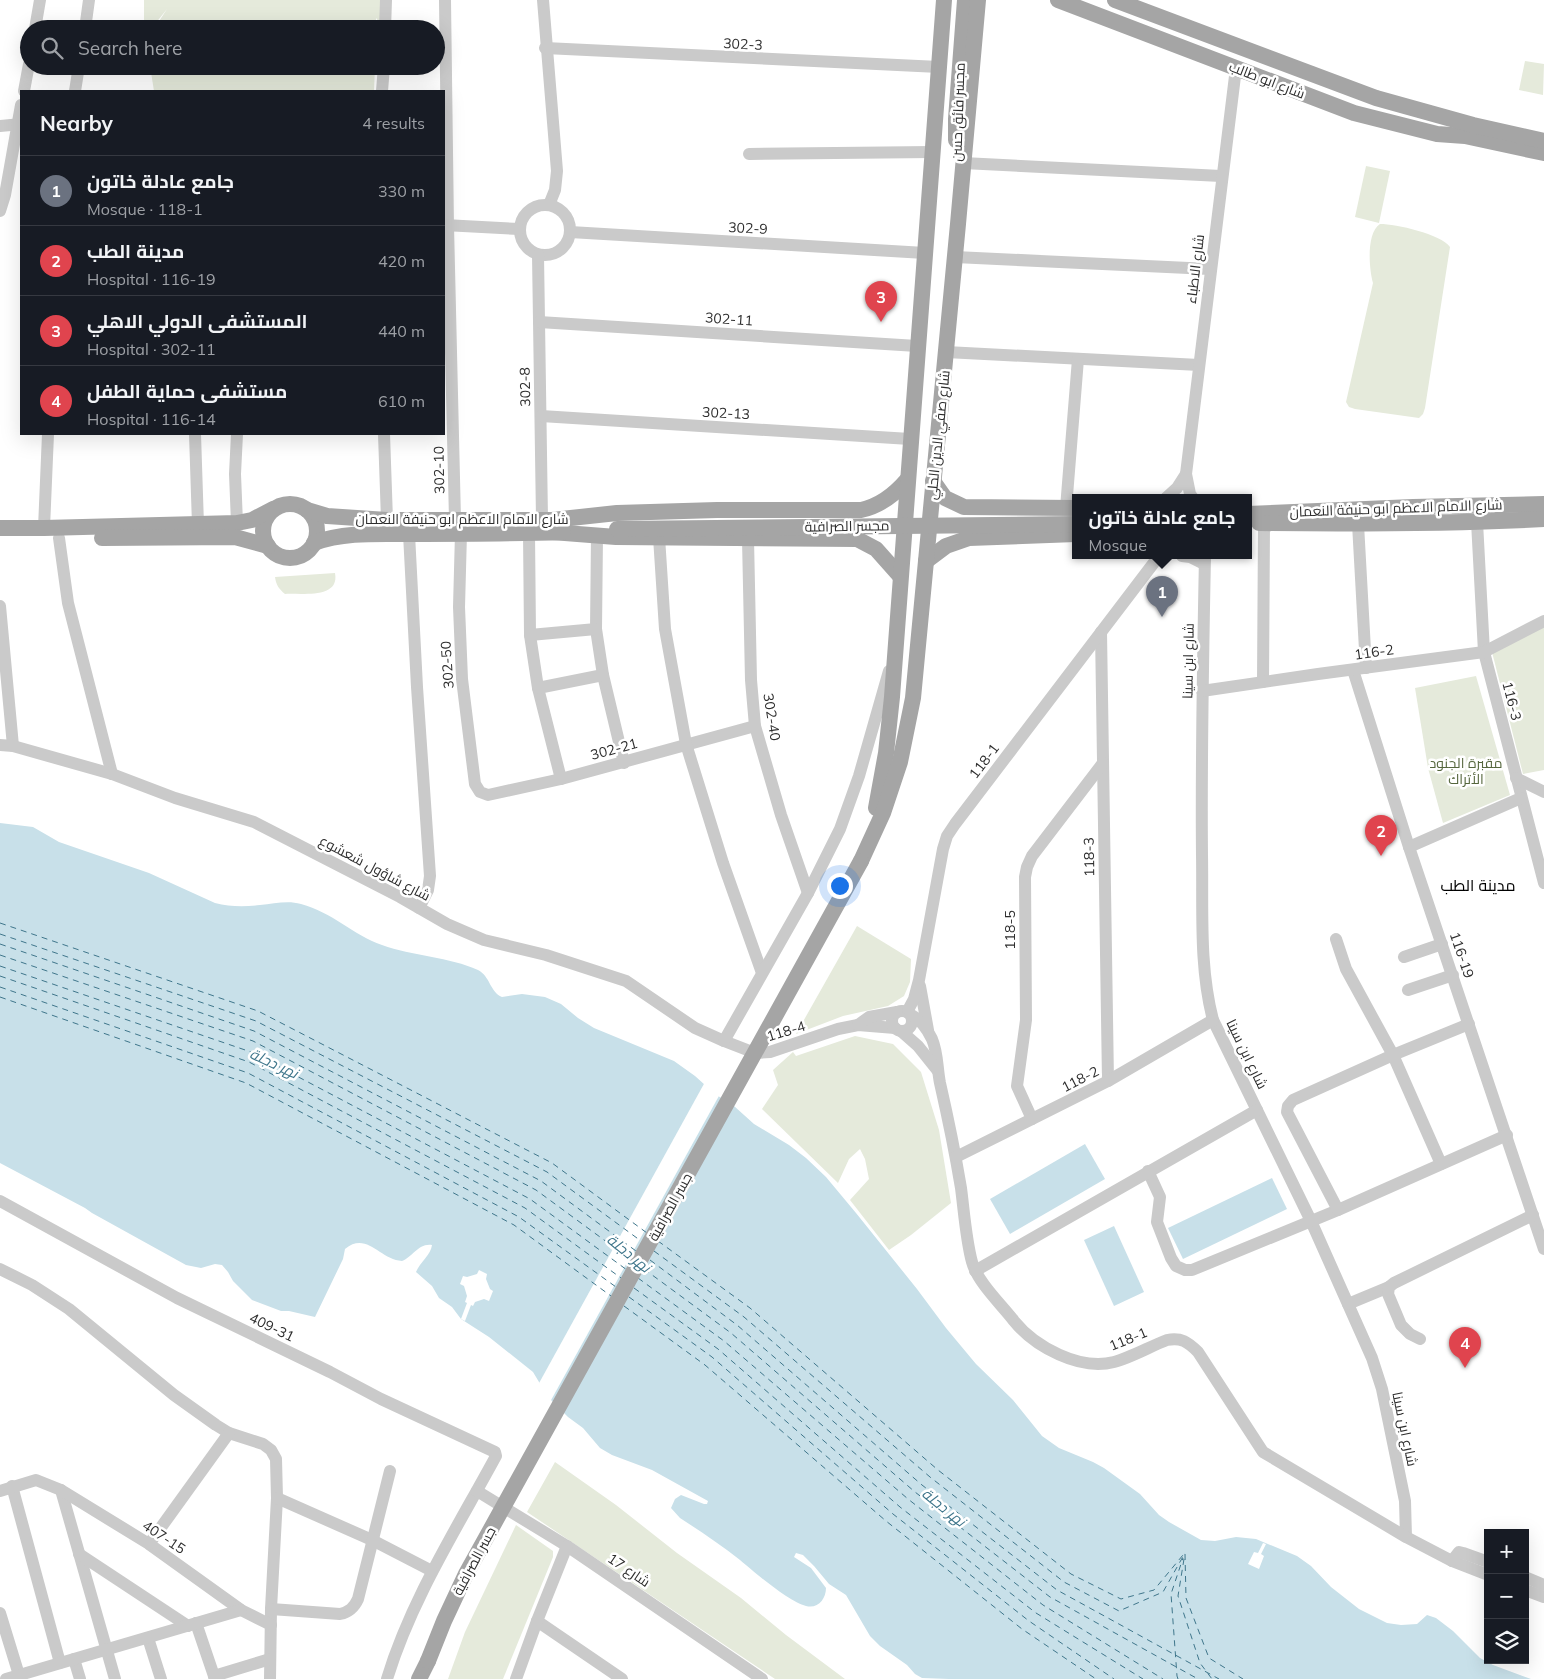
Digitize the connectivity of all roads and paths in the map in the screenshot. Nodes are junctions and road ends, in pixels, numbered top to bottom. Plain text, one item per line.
1 (40, 0) edge
2 (89, 0) edge
3 (386, 0) edge
4 (445, 0) edge
5 (543, 0) edge
6 (965, 0) edge
7 (978, 0) edge
8 (985, 0) edge
9 (1058, 0) edge
10 (1115, 0) edge
11 (947, 1) edge
12 (37, 20) edge
13 (86, 20) edge
14 (385, 20) edge
15 (975, 30) junction
16 (545, 48) junction
17 (939, 67) junction
18 (1292, 67) junction
19 (1236, 68) junction
20 (27, 75) edge
21 (78, 75) edge
22 (383, 75) edge
23 (1285, 86) junction
24 (24, 90) edge
25 (75, 90) edge
26 (382, 90) edge
27 (1441, 116) junction
28 (20, 124) edge
29 (0, 126) edge
30 (1544, 130) edge
31 (1477, 137) junction
32 (1544, 141) edge
33 (1544, 153) edge
34 (749, 154) dead end
35 (936, 158) junction
36 (1544, 163) edge
37 (960, 165) junction
38 (1221, 176) junction
39 (549, 205) junction
40 (0, 212) edge
41 (927, 221) joint
42 (446, 226) edge
43 (519, 229) junction
44 (570, 232) junction
45 (925, 253) junction
46 (538, 255) junction
47 (955, 257) junction
48 (1210, 269) junction
49 (539, 322) junction
50 (917, 346) junction
51 (946, 352) junction
52 (1078, 359) junction
53 (1199, 365) junction
54 (541, 416) junction
55 (48, 435) edge
56 (195, 435) edge
57 (237, 435) edge
58 (384, 435) edge
59 (910, 439) junction
60 (1186, 474) junction
61 (907, 480) junction
62 (933, 482) junction
63 (1073, 494) edge
64 (1170, 494) edge
65 (1190, 494) edge
66 (1544, 504) edge
67 (964, 507) junction
68 (868, 508) junction
69 (273, 510) junction
70 (307, 510) junction
71 (1072, 511) edge
72 (1252, 513) edge
73 (1544, 519) edge
74 (387, 520) junction
75 (1261, 522) edge
76 (1477, 522) junction
77 (237, 523) junction
78 (198, 524) junction
79 (549, 524) junction
80 (1072, 524) edge
81 (1358, 524) junction
82 (618, 525) junction
83 (458, 527) junction
84 (0, 528) edge
85 (44, 528) junction
86 (529, 533) junction
87 (409, 534) junction
88 (1072, 534) edge
89 (597, 536) junction
90 (659, 537) junction
91 (0, 538) edge
92 (59, 538) junction
93 (748, 539) junction
94 (961, 540) junction
95 (864, 541) junction
96 (314, 543) junction
97 (268, 546) junction
98 (1157, 559) edge
99 (1205, 560) edge
100 (926, 561) junction
101 (900, 576) junction
102 (0, 606) edge
103 (1544, 621) edge
104 (596, 629) junction
105 (1101, 632) junction
106 (530, 635) junction
107 (895, 649) junction
108 (1484, 652) junction
109 (1366, 668) junction
110 (1352, 670) junction
111 (604, 675) junction
112 (1263, 682) junction
113 (538, 688) junction
114 (1202, 691) junction
115 (755, 726) junction
116 (686, 744) junction
117 (6, 746) edge
118 (624, 762) junction
119 (1103, 763) junction
120 (112, 774) junction
121 (1516, 778) junction
122 (561, 779) junction
123 (480, 792) joint
124 (1544, 792) edge
125 (1521, 798) junction
126 (1409, 847) junction
127 (861, 861) junction
128 (1544, 883) edge
129 (808, 893) junction
130 (419, 908) junction
131 (1336, 939) dead end
132 (1442, 944) junction
133 (1404, 957) dead end
134 (762, 973) junction
135 (1453, 975) junction
136 (919, 980) junction
137 (1408, 990) dead end
138 (905, 1013) junction
139 (1213, 1020) junction
140 (1470, 1024) junction
141 (858, 1025) junction
142 (898, 1029) junction
143 (928, 1032) junction
144 (724, 1041) junction
145 (1393, 1055) junction
146 (938, 1071) junction
147 (1108, 1081) junction
148 (1257, 1110) junction
149 (1032, 1119) junction
150 (1507, 1135) junction
151 (956, 1157) junction
152 (1441, 1164) junction
153 (1148, 1172) junction
154 (0, 1201) edge
155 (1338, 1210) junction
156 (1533, 1215) junction
157 (1311, 1221) junction
158 (1543, 1245) edge
159 (0, 1269) edge
160 (976, 1271) junction
161 (1389, 1288) junction
162 (1348, 1304) junction
163 (1420, 1339) dead end
164 (229, 1432) junction
165 (390, 1470) dead end
166 (6, 1489) edge
167 (61, 1490) junction
168 (477, 1491) junction
169 (277, 1498) junction
170 (1406, 1536) junction
171 (372, 1540) junction
172 (149, 1544) junction
173 (567, 1546) junction
174 (79, 1554) junction
175 (1452, 1560) junction
176 (1484, 1560) edge
177 (432, 1571) junction
178 (1486, 1574) edge
179 (1529, 1579) edge
180 (1544, 1585) edge
181 (1529, 1591) edge
182 (1544, 1597) edge
183 (271, 1609) junction
184 (241, 1610) junction
185 (0, 1613) edge
186 (537, 1621) junction
187 (192, 1625) junction
188 (271, 1625) junction
189 (148, 1638) junction
190 (106, 1650) junction
191 (74, 1659) junction
192 (270, 1659) junction
193 (428, 1661) junction
194 (60, 1663) junction
195 (21, 1676) edge
196 (215, 1678) edge
197 (6, 1679) edge
198 (80, 1679) edge
199 (115, 1679) edge
200 (161, 1679) edge
201 (270, 1679) edge
202 (387, 1679) edge
203 (419, 1679) edge
204 (423, 1679) edge
205 (516, 1679) edge
206 (622, 1679) edge
207 (762, 1679) edge

1 - 12 street
2 - 13 street
3 - 14 street
4 - 42 street, 302-10
5 - 16 street
6 - 37 main road, مجسر فائق حسن
7 - 15 main road, شارع صفي الدين الحلي
8 - 15 main road
9 - 19 main road, شارع ابو طالب
10 - 18 main road, شارع ابو طالب
11 - 17 main road
11 - 35 main road, مجسر فائق حسن
15 - 37 main road, شارع صفي الدين الحلي
16 - 17 street, 302-3
16 - 39 street
17 - 35 main road
18 - 23 main road
18 - 27 main road, شارع ابو طالب
19 - 23 main road, شارع ابو طالب
19 - 38 street, شارع الاطباء
20 - 24 street
21 - 25 street
22 - 26 street
23 - 31 main road, شارع ابو طالب
27 - 30 main road, شارع ابو طالب
27 - 31 main road, شارع ابو طالب
28 - 29 street
28 - 40 street
31 - 32 main road
31 - 33 main road
31 - 36 main road
34 - 35 street
35 - 41 main road, مجسر فائق حسن
37 - 38 street
37 - 47 main road, شارع صفي الدين الحلي
38 - 48 street, شارع الاطباء
39 - 43 street
39 - 44 street
41 - 45 main road, شارع صفي الدين الحلي
42 - 43 street
42 - 83 street, 302-10
43 - 46 street
44 - 45 street, 302-9
44 - 46 street
45 - 50 main road, شارع صفي الدين الحلي
46 - 49 street, 302-8
47 - 48 street
47 - 51 main road, شارع صفي الدين الحلي
48 - 53 street, شارع الاطباء
49 - 50 street, 302-11
49 - 54 street, 302-8
50 - 59 main road, شارع صفي الدين الحلي
51 - 52 street
51 - 62 main road, شارع صفي الدين الحلي
52 - 53 street
52 - 63 street
53 - 60 street, شارع الاطباء
54 - 59 street, 302-13
54 - 79 street, 302-8
55 - 85 street
56 - 78 street
57 - 77 street
58 - 74 street
59 - 61 main road, شارع صفي الدين الحلي
60 - 64 street
60 - 65 street
61 - 68 main road
61 - 101 main road, شارع صفي الدين الحلي
62 - 67 main road
62 - 100 main road, شارع صفي الدين الحلي
66 - 75 main road, شارع الامام الاعظم ابو حنيفة النعمان
67 - 71 main road
67 - 94 main road
68 - 79 main road
68 - 95 main road
69 - 70 main road
69 - 77 main road
69 - 97 main road
70 - 74 main road, شارع الامام الاعظم ابو حنيفة النعمان
70 - 96 main road
71 - 82 main road, مجسر الصرافية
72 - 75 main road
73 - 76 main road, شارع الامام الاعظم ابو حنيفة النعمان
74 - 83 main road, شارع الامام الاعظم ابو حنيفة النعمان
75 - 81 main road, شارع الامام الاعظم ابو حنيفة النعمان
75 - 112 street
76 - 81 main road, شارع الامام الاعظم ابو حنيفة النعمان
76 - 108 street, 116-3
77 - 78 main road
78 - 85 main road
79 - 82 main road, شارع الامام الاعظم ابو حنيفة النعمان
79 - 83 main road, شارع الامام الاعظم ابو حنيفة النعمان
79 - 86 main road, شارع الامام الاعظم ابو حنيفة النعمان
79 - 89 main road
80 - 82 main road, مجسر الصرافية, bridge
81 - 109 street
83 - 86 main road, شارع الامام الاعظم ابو حنيفة النعمان
83 - 87 main road, شارع الامام الاعظم ابو حنيفة النعمان
83 - 123 street, 302-50
84 - 85 main road
86 - 106 street
87 - 96 main road, شارع الامام الاعظم ابو حنيفة النعمان
87 - 130 street
88 - 94 main road
89 - 90 main road
89 - 104 street
90 - 93 main road
90 - 116 street
91 - 92 main road
92 - 97 main road
92 - 120 street
93 - 95 main road
93 - 115 street, 302-40
94 - 100 main road
95 - 101 main road
96 - 97 main road
98 - 105 street, 118-1
99 - 114 street, شارع ابن سينا
100 - 127 main road, شارع صفي الدين الحلي
101 - 107 main road, شارع صفي الدين الحلي
102 - 117 street
103 - 108 street, 116-2
104 - 106 street
104 - 111 street
105 - 119 street, 118-3
105 - 136 street, 118-1
106 - 113 street
107 - 127 main road, شارع صفي الدين الحلي
107 - 129 street
108 - 109 street, 116-2
108 - 121 street, 116-3
109 - 110 street, 116-2
110 - 112 street, 116-2
110 - 126 street, 116-19
111 - 113 street
111 - 118 street
112 - 114 street, 116-2
113 - 122 street
114 - 139 street, شارع ابن سينا
115 - 116 street, 302-21
115 - 129 street, 302-40
116 - 118 street, 302-21
116 - 134 street
117 - 120 street, شارع شاؤول شعشوع
118 - 122 street, 302-21
119 - 147 street, 118-3
119 - 149 street, 118-5
120 - 130 street, شارع شاؤول شعشوع
121 - 124 street
121 - 125 street, 116-3
122 - 123 street, 302-21
125 - 126 street
125 - 128 street, 116-3
126 - 132 street, 116-19
127 - 193 main road, جسر الصرافية, bridge
129 - 134 street
130 - 144 street, شارع شاؤول شعشوع
131 - 145 street
132 - 133 street
132 - 135 street, 116-19
134 - 144 street
135 - 137 street
135 - 140 street, 116-19
136 - 138 street, 118-1
136 - 143 street
138 - 141 street, 118-4
138 - 142 street
138 - 143 street, 118-1
139 - 147 street, 118-2
139 - 148 street, شارع ابن سينا
140 - 145 street
140 - 150 street, 116-19
141 - 142 street, 118-4
141 - 144 street, 118-4
142 - 146 street
143 - 146 street, 118-1
145 - 152 street
145 - 155 street
146 - 151 street, 118-1
147 - 149 street, 118-2
148 - 153 street
148 - 157 street, شارع ابن سينا
149 - 151 street, 118-2
150 - 152 street
150 - 156 street, 116-19
151 - 160 street, 118-1
152 - 155 street
153 - 157 street
153 - 160 street
154 - 168 street, 409-31
155 - 157 street
156 - 158 street, 116-19
156 - 161 street
157 - 162 street, شارع ابن سينا
159 - 164 street
160 - 170 street, 118-1
161 - 162 street
161 - 163 street
162 - 170 street, شارع ابن سينا
164 - 169 street
164 - 172 street
165 - 171 street
166 - 167 street, 407-15
166 - 194 street
167 - 172 street, 407-15
167 - 174 street
168 - 173 street, شارع 17
168 - 177 street
169 - 171 street
169 - 183 street
170 - 175 street, 118-1
171 - 177 street
171 - 183 street
172 - 184 street, 407-15
173 - 186 street
173 - 207 street, شارع 17
174 - 187 street
174 - 190 street
175 - 176 street
175 - 178 street, 118-1
177 - 202 street
179 - 180 street
181 - 182 street
183 - 188 street
184 - 187 street
184 - 188 street, 407-15
185 - 195 street
186 - 205 street
186 - 206 street
187 - 189 street
187 - 196 street
188 - 192 street
189 - 190 street
189 - 200 street
190 - 191 street
190 - 199 street
191 - 194 street
191 - 198 street
192 - 196 street
192 - 201 street
193 - 203 main road
193 - 204 main road
194 - 195 street
195 - 197 street

